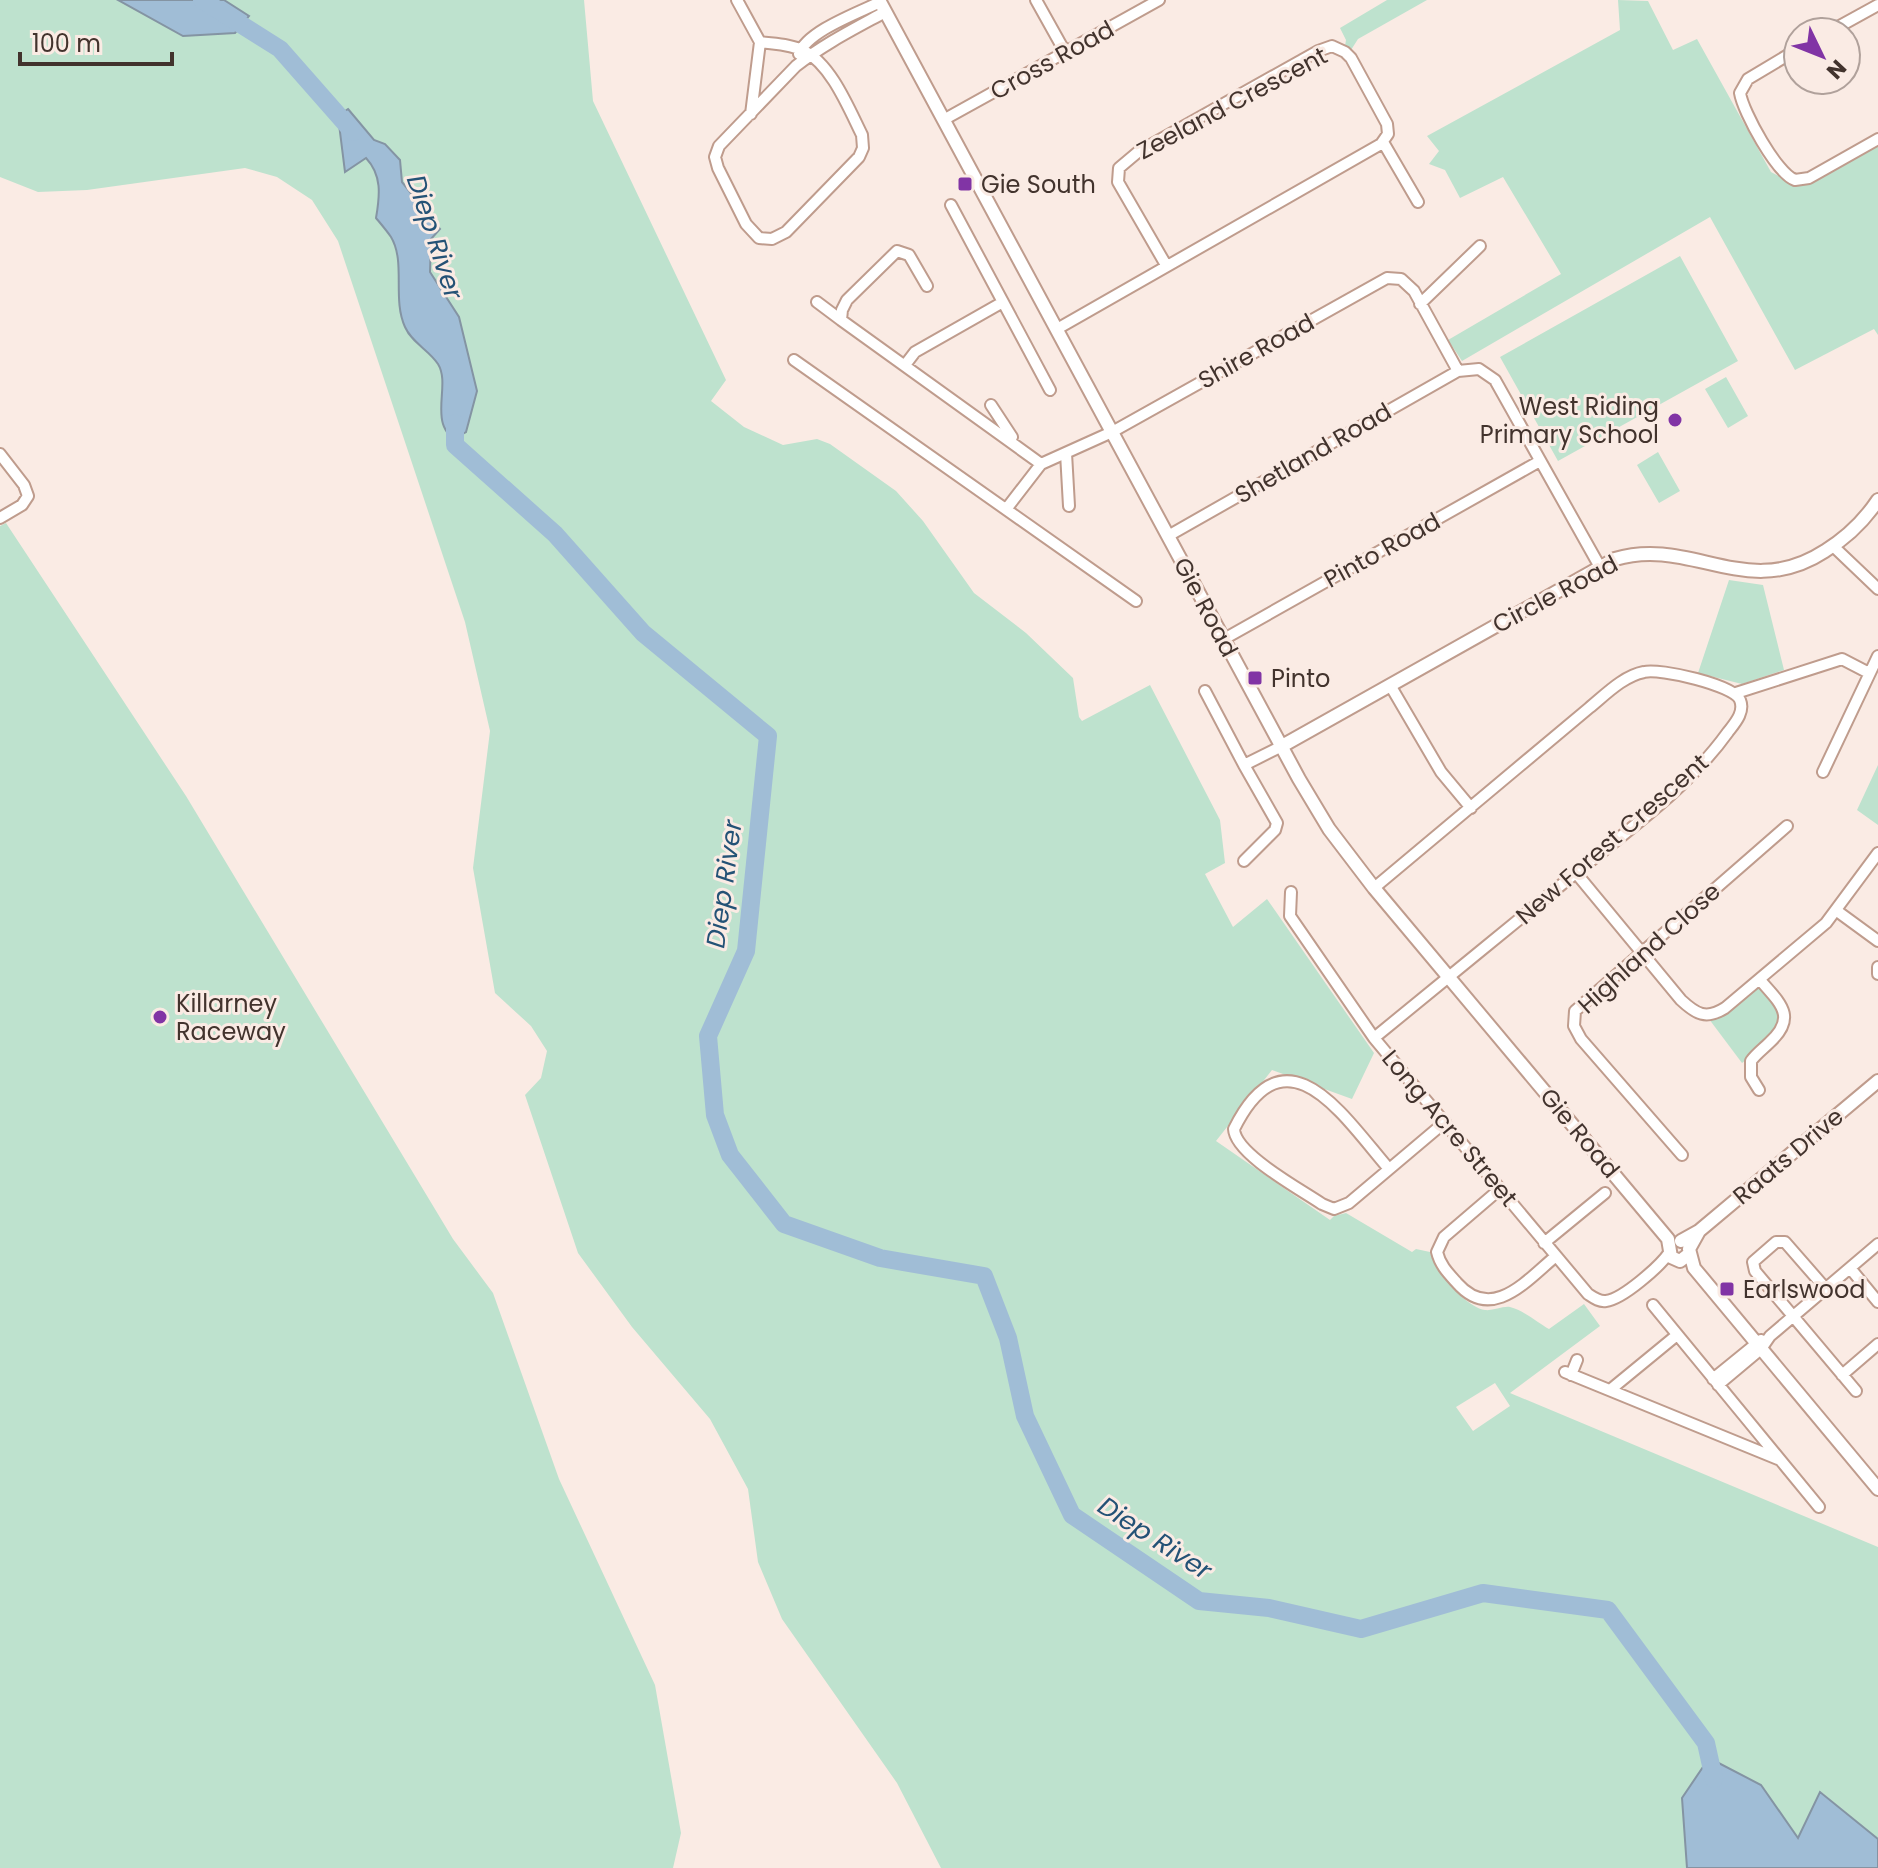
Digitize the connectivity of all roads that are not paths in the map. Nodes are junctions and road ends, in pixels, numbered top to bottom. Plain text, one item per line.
1 (737, 0) edge
2 (1036, 0) edge
3 (1159, 0) edge
4 (881, 5) edge
5 (1878, 5) edge
6 (1858, 16) edge
7 (760, 42) junction
8 (806, 52) junction
9 (1065, 52) junction
10 (1782, 59) edge
11 (751, 114) junction
12 (945, 119) junction
13 (1878, 139) edge
14 (1383, 142) junction
15 (1418, 202) dead end
16 (951, 205) dead end
17 (1480, 246) dead end
18 (1166, 265) junction
19 (927, 286) dead end
20 (817, 302) dead end
21 (1003, 302) junction
22 (1420, 304) junction
23 (841, 320) junction
24 (1057, 329) junction
25 (794, 360) dead end
26 (905, 365) junction
27 (1458, 371) junction
28 (1050, 390) dead end
29 (991, 405) dead end
30 (1112, 432) junction
31 (1015, 442) junction
32 (1066, 453) junction
33 (0, 454) edge
34 (1540, 461) junction
35 (1041, 464) junction
36 (1878, 500) edge
37 (1069, 506) dead end
38 (1007, 508) junction
39 (0, 518) edge
40 (1168, 536) junction
41 (1833, 546) junction
42 (1600, 567) junction
43 (1878, 589) edge
44 (1136, 601) dead end
45 (1224, 639) junction
46 (1878, 656) edge
47 (1869, 673) junction
48 (1390, 685) junction
49 (1205, 691) dead end
50 (1736, 693) junction
51 (1282, 746) junction
52 (1244, 765) junction
53 (1823, 772) dead end
54 (1471, 808) junction
55 (1787, 826) dead end
56 (1878, 853) edge
57 (1244, 861) dead end
58 (1576, 873) junction
59 (1374, 888) junction
60 (1291, 892) dead end
61 (1837, 911) junction
62 (1878, 941) edge
63 (1641, 954) junction
64 (1878, 967) edge
65 (1878, 974) edge
66 (1449, 977) junction
67 (1760, 980) junction
68 (1374, 1038) junction
69 (1878, 1081) edge
70 (1759, 1090) dead end
71 (1445, 1122) junction
72 (1682, 1155) dead end
73 (1389, 1169) junction
74 (1500, 1189) junction
75 (1605, 1193) dead end
76 (1544, 1243) junction
77 (1878, 1244) edge
78 (1676, 1251) junction
79 (1556, 1256) junction
80 (1850, 1268) junction
81 (1826, 1289) junction
82 (1878, 1302) edge
83 (1653, 1305) dead end
84 (1794, 1316) junction
85 (1677, 1335) junction
86 (1878, 1344) edge
87 (1758, 1345) junction
88 (1577, 1360) dead end
89 (1842, 1375) junction
90 (1716, 1382) junction
91 (1610, 1390) junction
92 (1856, 1391) dead end
93 (1758, 1433) junction
94 (1738, 1444) junction
95 (1780, 1459) junction
96 (1878, 1489) edge
97 (1819, 1507) dead end

1 - 7 street
2 - 9 street
3 - 9 street, Cross Road
4 - 8 street
4 - 12 street, Gie Road
5 - 6 street
7 - 8 street
7 - 11 street
8 - 11 street
8 - 11 street
9 - 12 street, Cross Road
10 - 13 street
12 - 24 street, Gie Road
14 - 15 street
14 - 18 street
14 - 18 street, Zeeland Crescent
16 - 21 street
17 - 22 street
18 - 24 street
19 - 23 street
20 - 23 street
21 - 26 street
21 - 28 street
22 - 27 street
22 - 30 street, Shire Road
23 - 26 street
24 - 30 street, Gie Road
25 - 38 street
26 - 31 street
27 - 34 street
27 - 40 street, Shetland Road
29 - 31 street
30 - 32 street, Shire Road
30 - 40 street, Gie Road
31 - 35 street
32 - 35 street, Shire Road
32 - 37 street
33 - 39 street
34 - 42 street
34 - 45 street, Pinto Road
35 - 38 street
36 - 41 street, Circle Road
38 - 44 street
40 - 45 street, Gie Road
41 - 42 street, Circle Road
41 - 43 street
42 - 48 street, Circle Road
45 - 51 street, Gie Road
46 - 47 street
47 - 50 street
47 - 53 street
48 - 51 street, Circle Road
48 - 54 street
49 - 52 street
50 - 54 street
50 - 58 street, New Forest Crescent
51 - 52 street
51 - 59 street, Gie Road
52 - 57 street
54 - 59 street
55 - 63 street, Highland Close
56 - 61 street
58 - 63 street
58 - 66 street, New Forest Crescent
59 - 66 street, Gie Road
60 - 68 street
61 - 62 street
61 - 67 street
63 - 67 street
63 - 72 street, Highland Close
64 - 65 street
66 - 68 street, Long Acre Street
66 - 78 street, Gie Road
67 - 70 street
68 - 71 street, Long Acre Street
69 - 78 street, Raats Drive
71 - 73 street
71 - 74 street, Long Acre Street
73 - 73 street
74 - 76 street, Long Acre Street
74 - 79 street
75 - 76 street
76 - 79 street, Long Acre Street
77 - 80 street
78 - 79 street, Long Acre Street
78 - 87 street, Gie Road
80 - 81 street
80 - 82 street
81 - 84 street
81 - 84 street
83 - 85 street
84 - 87 street
84 - 89 street
85 - 90 street
85 - 91 street
86 - 89 street
87 - 90 street
87 - 96 street, Gie Road
88 - 91 street
89 - 92 street
90 - 93 street
91 - 94 street
93 - 94 street
93 - 95 street
94 - 95 street
95 - 97 street

